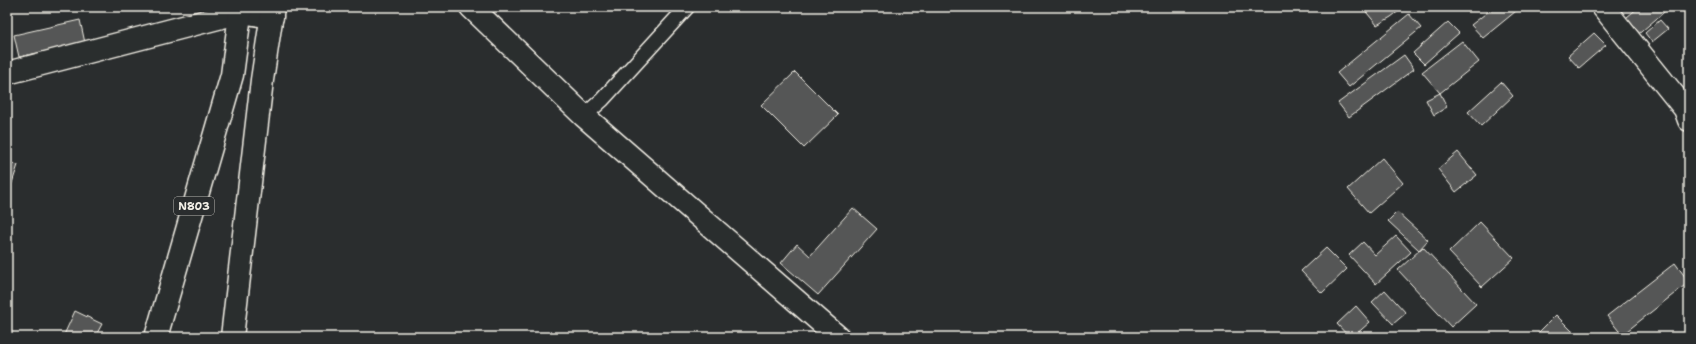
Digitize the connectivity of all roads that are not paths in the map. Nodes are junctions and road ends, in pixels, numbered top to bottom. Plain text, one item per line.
1 (471, 7) edge
2 (687, 7) edge
3 (1603, 7) edge
4 (241, 10) edge
5 (273, 12) edge
6 (7, 73) edge
7 (1688, 112) edge
8 (584, 116) junction
9 (156, 337) edge
10 (232, 337) edge
11 (838, 337) edge

1 - 8 main road
2 - 8 lane
3 - 7 main road
4 - 5 main road
4 - 6 main road
4 - 9 main road, N803
5 - 10 main road
8 - 11 main road

